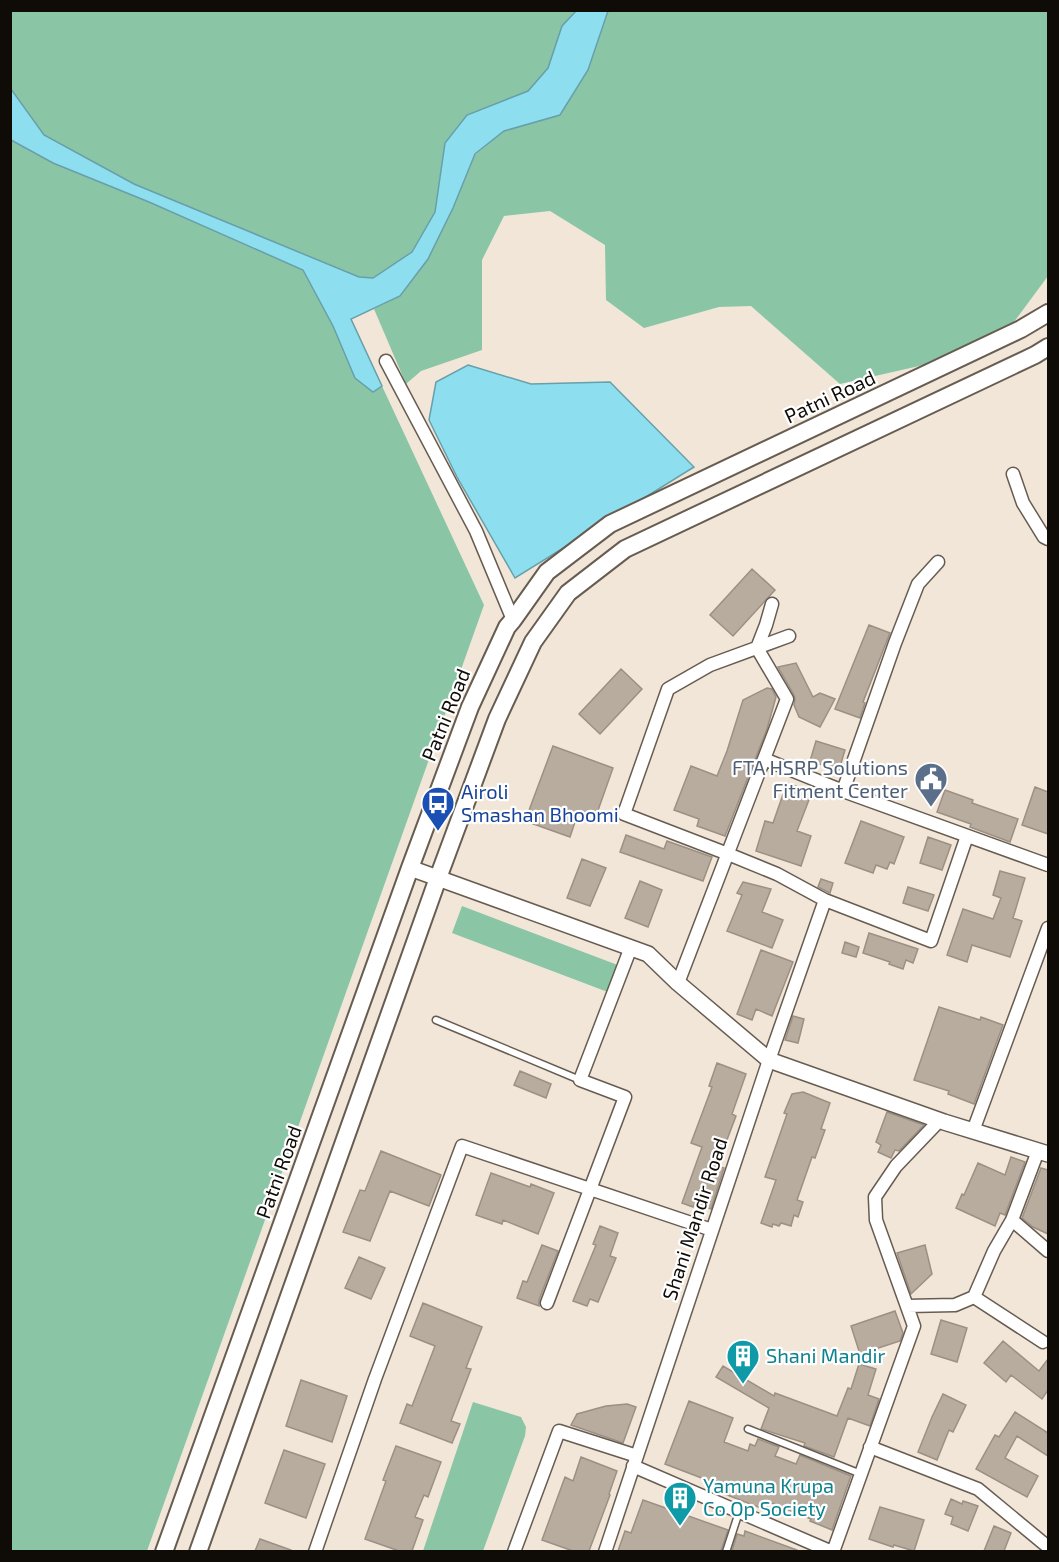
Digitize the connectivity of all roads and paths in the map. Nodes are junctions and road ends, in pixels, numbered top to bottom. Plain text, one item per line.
1 (1048, 313) edge
2 (1048, 347) edge
3 (386, 361) dead end
4 (1013, 474) dead end
5 (1048, 539) edge
6 (938, 562) dead end
7 (772, 604) dead end
8 (513, 620) junction
9 (789, 636) dead end
10 (757, 648) junction
11 (764, 759) junction
12 (843, 791) junction
13 (967, 836) junction
14 (728, 854) junction
15 (1048, 865) edge
16 (410, 868) junction
17 (438, 878) junction
18 (825, 900) junction
19 (1048, 928) edge
20 (631, 947) junction
21 (678, 982) junction
22 (436, 1020) dead end
23 (769, 1060) junction
24 (580, 1080) junction
25 (939, 1121) junction
26 (973, 1131) junction
27 (1043, 1153) edge
28 (590, 1190) junction
29 (1012, 1220) junction
30 (712, 1230) junction
31 (1048, 1251) edge
32 (974, 1297) junction
33 (547, 1303) dead end
34 (907, 1306) junction
35 (1042, 1342) dead end
36 (748, 1430) dead end
37 (870, 1447) junction
38 (635, 1461) junction
39 (861, 1474) junction
40 (740, 1512) junction
41 (1048, 1547) edge
42 (164, 1551) edge
43 (198, 1551) edge
44 (315, 1551) edge
45 (514, 1551) edge
46 (605, 1551) edge
47 (726, 1551) edge
48 (833, 1551) edge

1 - 8 main road, Patni Road
2 - 17 main road
3 - 8 street
4 - 5 street
6 - 12 street
7 - 10 street
8 - 16 main road, Patni Road
9 - 10 street
10 - 11 street
10 - 14 street
11 - 12 street
11 - 14 street
12 - 13 street
13 - 15 street
13 - 18 street
14 - 18 street
14 - 21 street
16 - 17 street
16 - 42 main road, Patni Road
17 - 20 street
17 - 43 main road
18 - 23 street, Shani Mandir Road
19 - 26 street
20 - 21 street
20 - 24 street
21 - 23 street
22 - 24 lane
23 - 25 street
23 - 30 street, Shani Mandir Road
24 - 28 street
25 - 26 street
25 - 34 street
26 - 27 street
27 - 29 street
28 - 30 street
28 - 33 street
28 - 44 street
29 - 31 street
29 - 32 street
30 - 38 street, Shani Mandir Road
32 - 34 street
32 - 35 street
34 - 37 street
36 - 39 lane
37 - 39 street
37 - 41 street
38 - 40 street
38 - 45 street
38 - 46 street, Shani Mandir Road
39 - 48 street
40 - 47 lane
40 - 48 street

